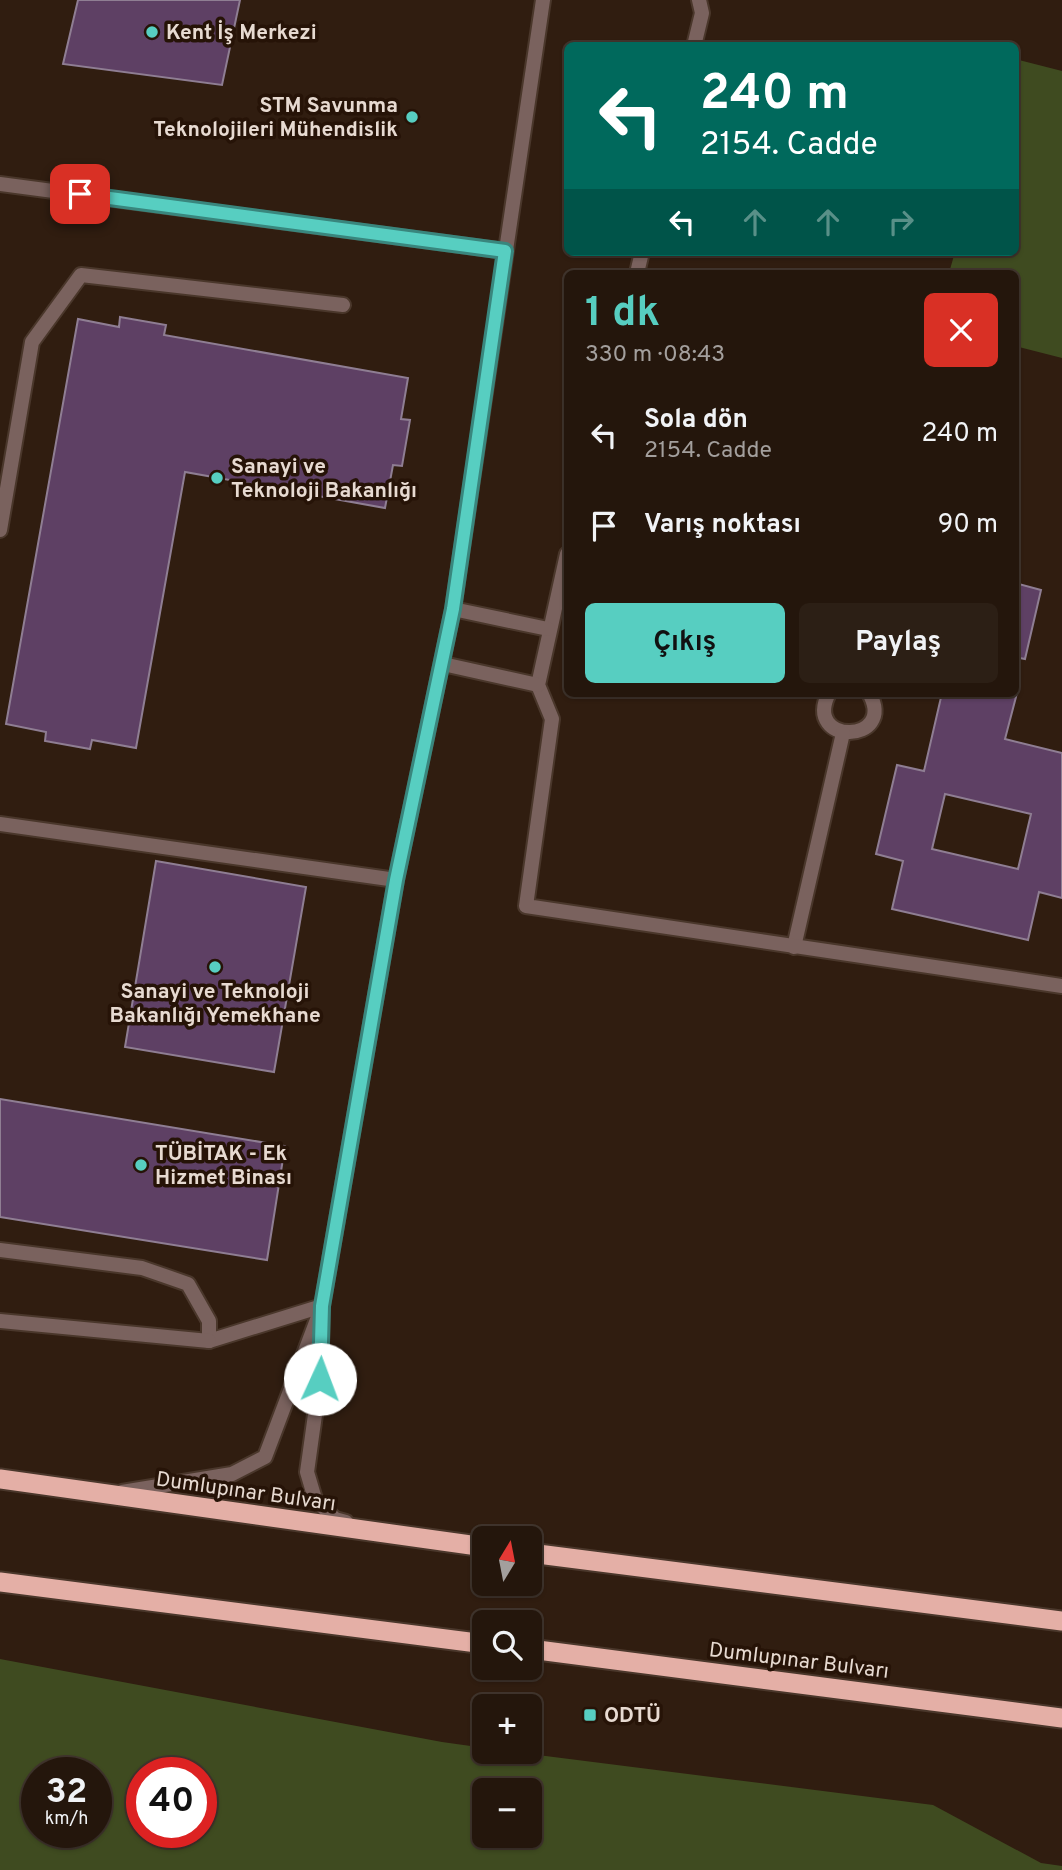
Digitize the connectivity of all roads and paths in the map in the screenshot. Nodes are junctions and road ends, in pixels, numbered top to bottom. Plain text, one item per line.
1 (543, 0) edge
2 (699, 0) edge
3 (695, 42) edge
4 (0, 184) edge
5 (505, 251) junction
6 (343, 305) dead end
7 (0, 530) edge
8 (564, 566) edge
9 (453, 609) junction
10 (548, 629) junction
11 (443, 664) junction
12 (538, 685) junction
13 (828, 697) edge
14 (871, 697) edge
15 (843, 733) junction
16 (0, 824) edge
17 (396, 880) junction
18 (794, 947) junction
19 (1062, 986) edge
20 (0, 1250) edge
21 (322, 1306) junction
22 (0, 1321) edge
23 (209, 1341) junction
24 (0, 1479) edge
25 (111, 1494) junction
26 (420, 1539) junction
27 (472, 1545) edge
28 (542, 1555) edge
29 (0, 1582) edge
30 (1062, 1622) edge
31 (472, 1642) edge
32 (542, 1651) edge
33 (1062, 1718) edge

1 - 5 street
2 - 3 street
4 - 5 street
5 - 9 street
6 - 7 street
8 - 10 street
9 - 10 street
9 - 11 street
10 - 12 street
11 - 12 street
11 - 17 street
12 - 18 street
13 - 15 street
14 - 15 street
15 - 18 street
16 - 17 street
17 - 21 street
18 - 19 street
20 - 23 street
21 - 23 street
21 - 25 street
21 - 26 street
22 - 23 street
24 - 25 highway, Dumlupınar Bulvarı
25 - 26 highway, Dumlupınar Bulvarı
26 - 27 highway, Dumlupınar Bulvarı
28 - 30 highway
29 - 31 highway
32 - 33 highway, Dumlupınar Bulvarı

